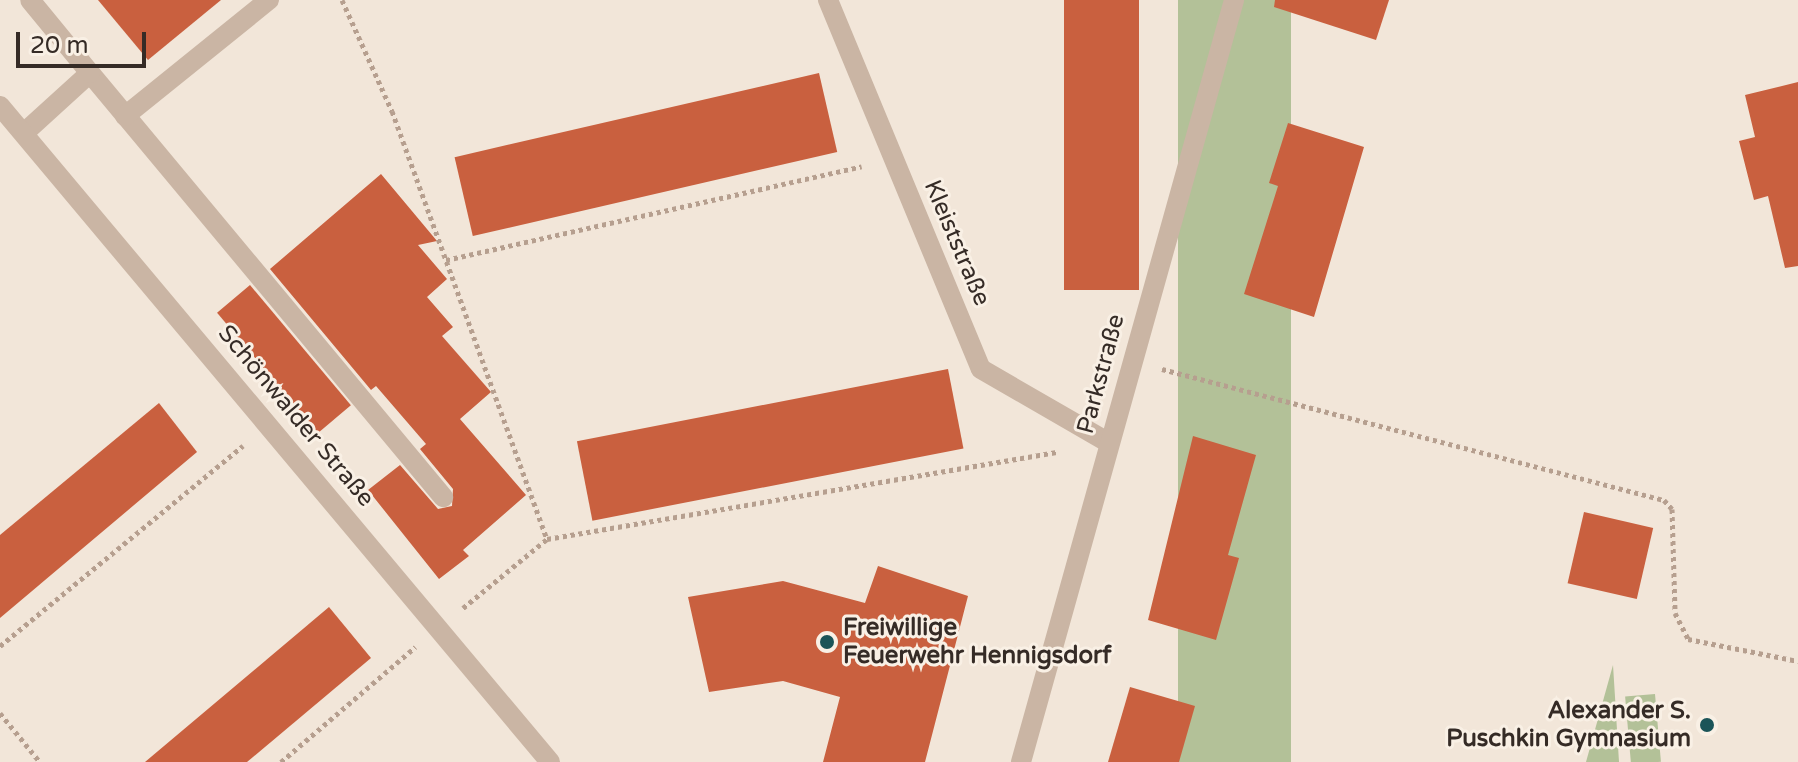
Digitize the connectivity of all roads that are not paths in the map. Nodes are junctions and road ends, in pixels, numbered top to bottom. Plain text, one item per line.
1 (269, 0) edge
2 (828, 0) edge
3 (1234, 0) edge
4 (39, 4) edge
5 (90, 73) junction
6 (0, 106) edge
7 (125, 116) junction
8 (24, 133) junction
9 (1109, 443) junction
10 (443, 497) dead end
11 (550, 762) edge
12 (1021, 762) edge

1 - 7 street
2 - 9 street, Kleiststraße
3 - 9 street, Parkstraße
4 - 5 street
5 - 7 street
5 - 8 street
6 - 8 street, Schönwalder Straße
7 - 10 street
8 - 11 street, Schönwalder Straße
9 - 12 street, Parkstraße

